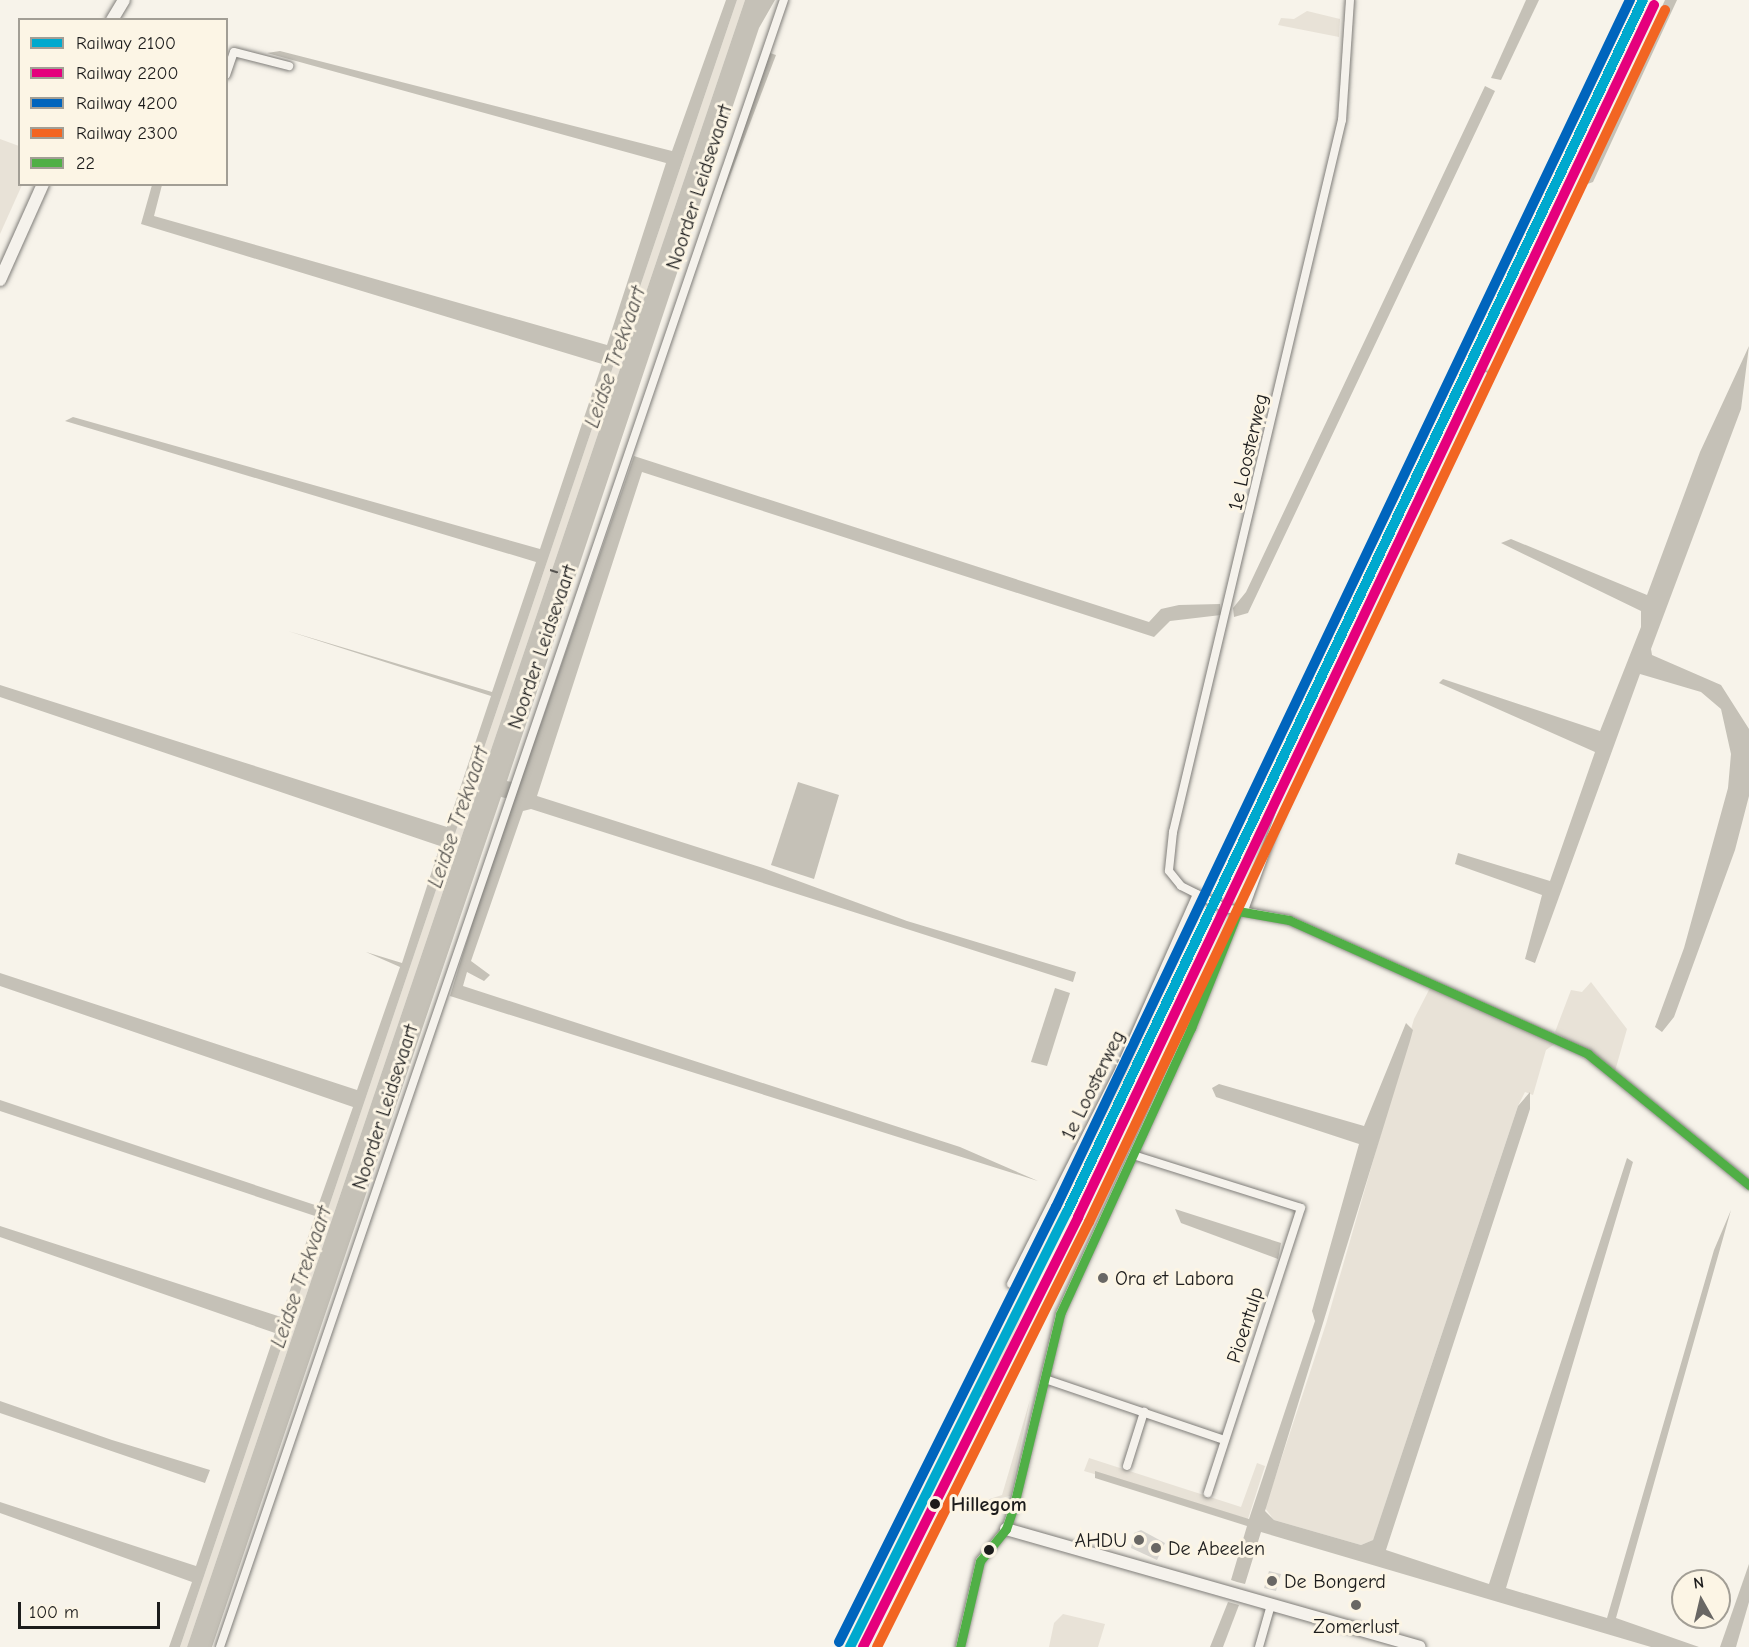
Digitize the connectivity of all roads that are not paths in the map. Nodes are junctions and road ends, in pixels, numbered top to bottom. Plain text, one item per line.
1 (124, 0) edge
2 (784, 0) edge
3 (1350, 0) edge
4 (113, 18) edge
5 (289, 66) dead end
6 (228, 69) edge
7 (42, 186) edge
8 (0, 280) edge
9 (1485, 376) dead end
10 (1197, 894) junction
11 (1241, 910) junction
12 (1133, 1155) junction
13 (1749, 1185) edge
14 (1011, 1284) dead end
15 (1045, 1379) junction
16 (1144, 1412) junction
17 (1224, 1440) junction
18 (1127, 1466) dead end
19 (1208, 1493) dead end
20 (1006, 1529) junction
21 (1271, 1605) junction
22 (1381, 1642) edge
23 (220, 1647) edge
24 (960, 1647) edge
25 (1259, 1647) edge
26 (1419, 1647) edge

1 - 4 street
2 - 23 street, Noorder Leidsevaart
3 - 10 street, 1e Loosterweg
5 - 6 street
7 - 8 street
9 - 11 street
10 - 11 street, 1e Loosterweg
10 - 14 street, 1e Loosterweg
11 - 12 street
11 - 13 street, 1e Loosterweg
12 - 15 street
12 - 17 street, Pioentulp
15 - 16 street
15 - 20 street
16 - 17 street
16 - 18 street
17 - 19 street
20 - 21 street
20 - 24 street
21 - 22 street
21 - 25 street
22 - 26 street

